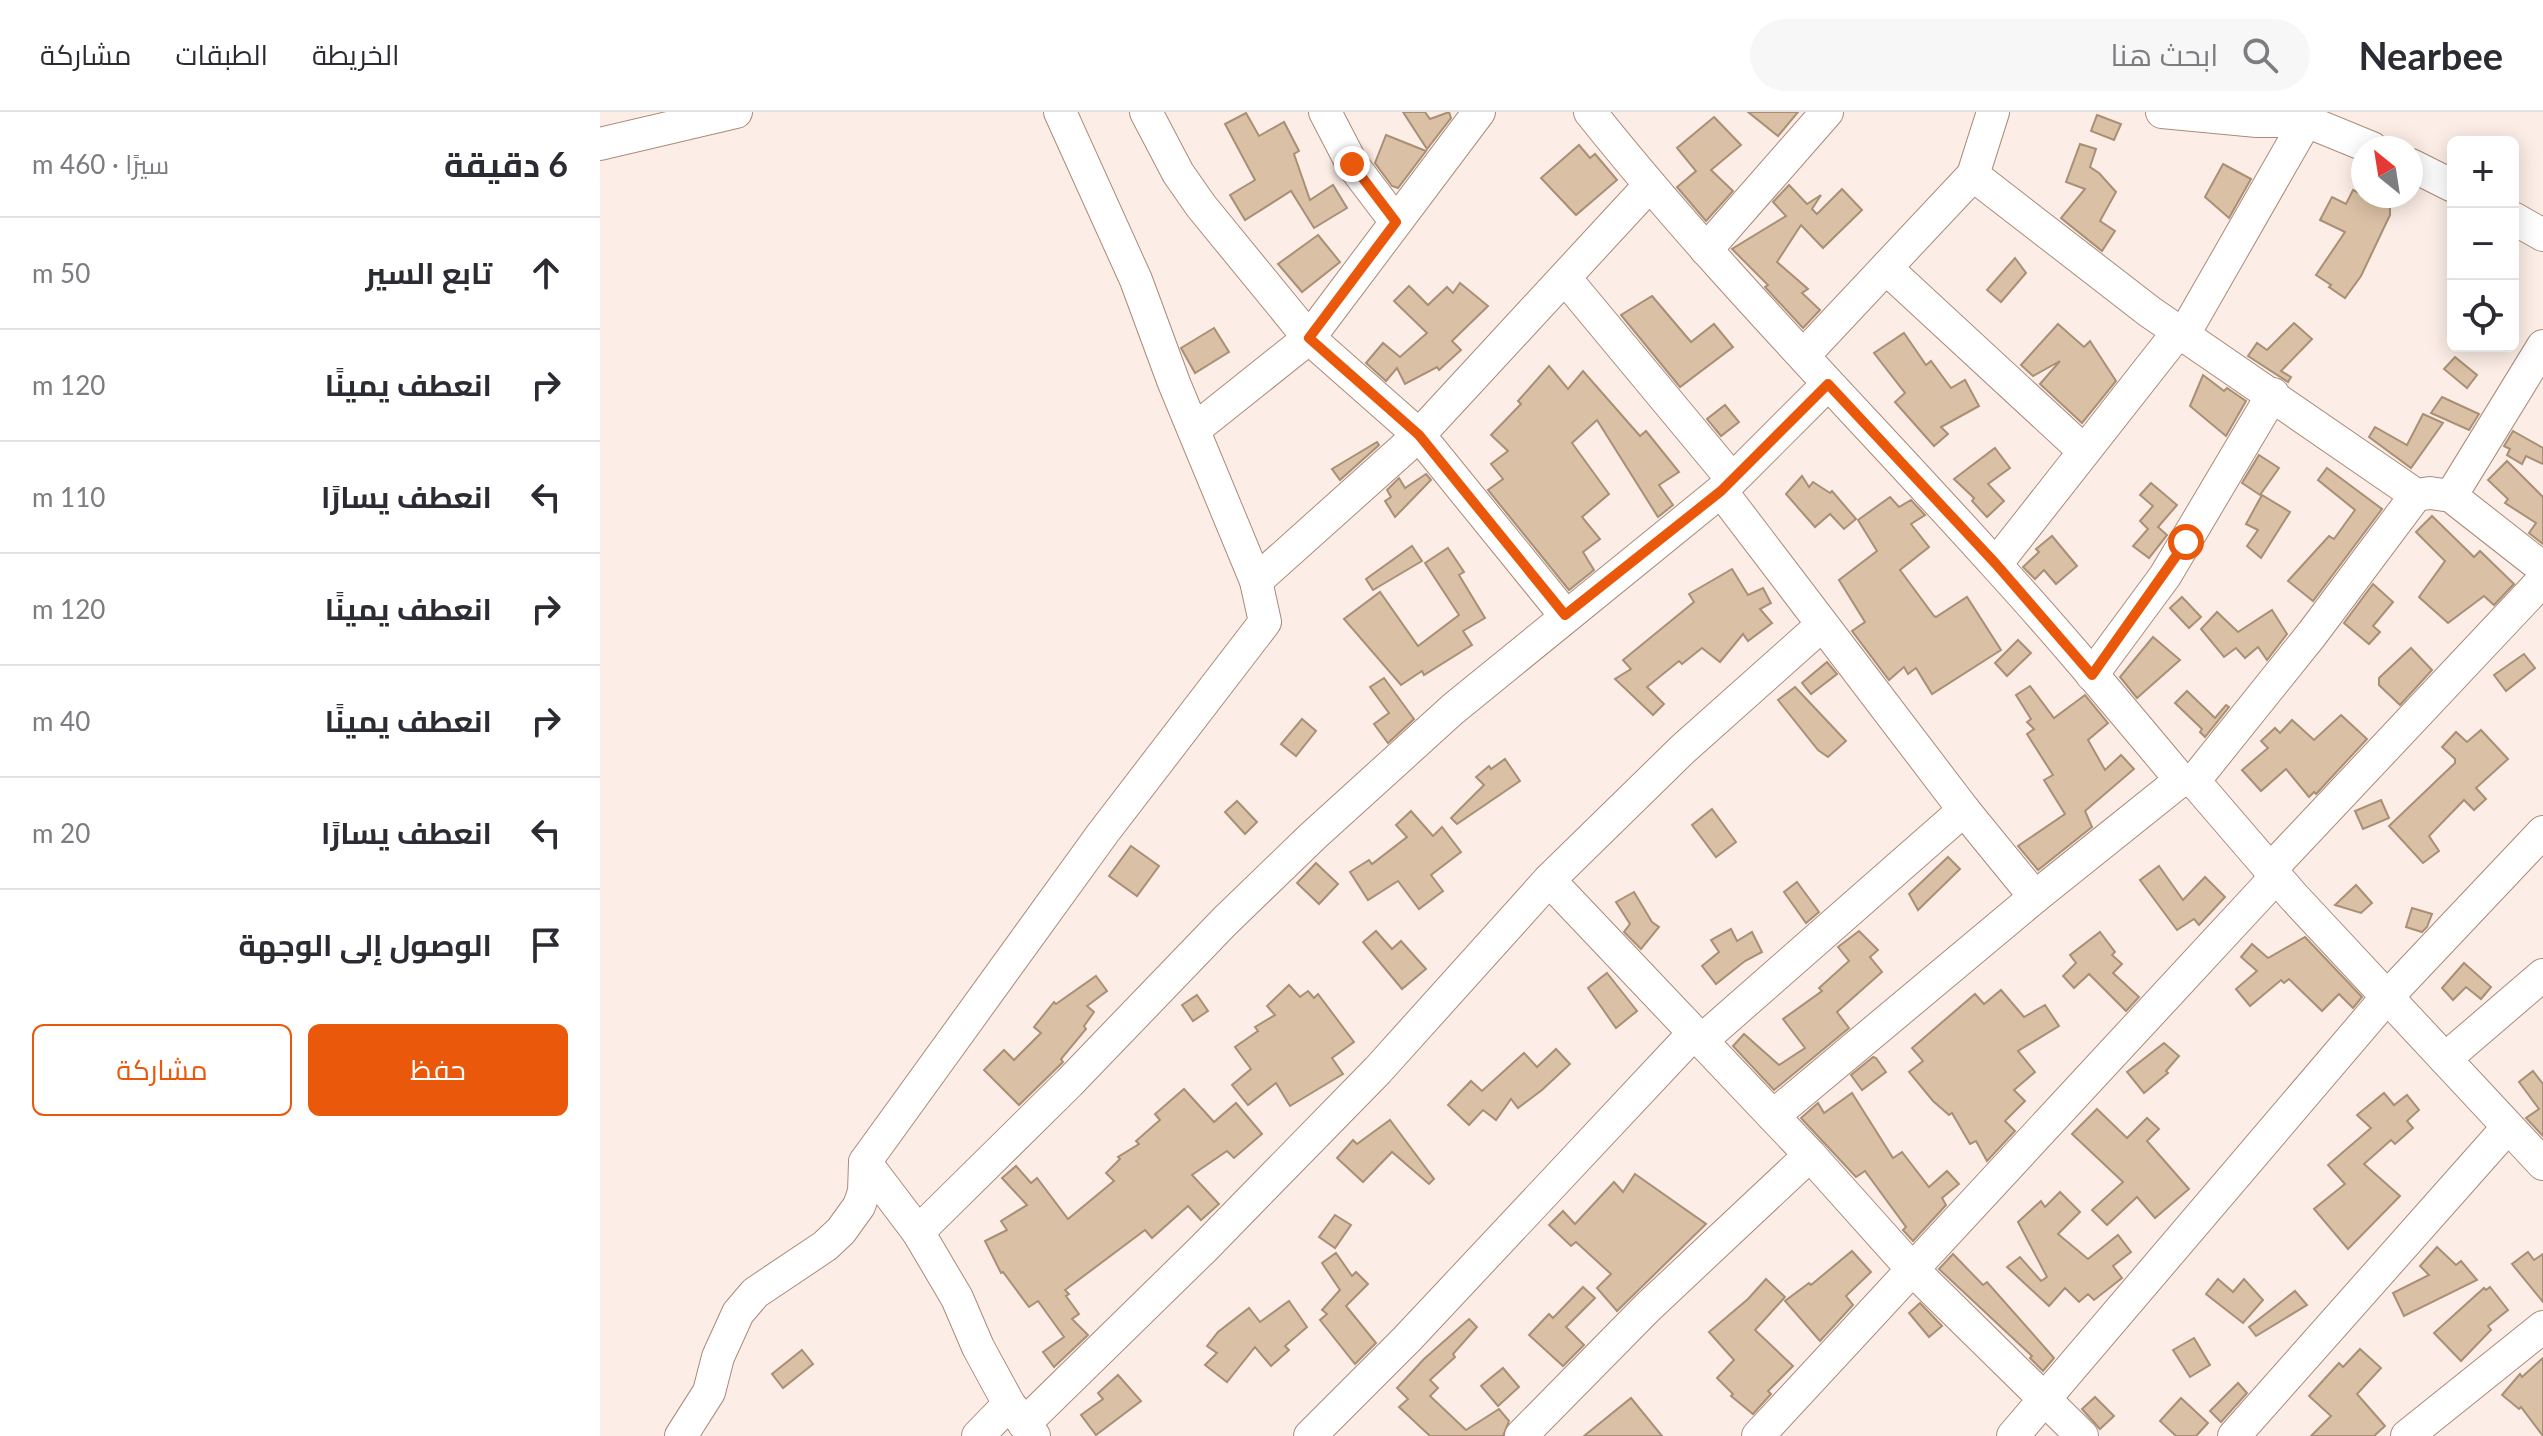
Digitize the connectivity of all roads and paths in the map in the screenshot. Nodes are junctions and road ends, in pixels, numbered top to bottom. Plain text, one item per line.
1 (736, 112) edge
2 (1060, 112) edge
3 (1146, 112) edge
4 (1325, 112) edge
5 (1479, 112) edge
6 (1590, 112) edge
7 (1827, 112) edge
8 (1993, 112) edge
9 (2162, 112) edge
10 (2306, 121) junction
11 (2351, 139) edge
12 (600, 144) edge
13 (2423, 171) edge
14 (1973, 175) junction
15 (2447, 183) edge
16 (1649, 186) junction
17 (2519, 221) edge
18 (1396, 222) junction
19 (2543, 235) edge
20 (1706, 250) junction
21 (1886, 268) junction
22 (1565, 278) junction
23 (2182, 332) junction
24 (1309, 338) junction
25 (2543, 346) edge
26 (1804, 355) junction
27 (1828, 384) junction
28 (2273, 394) junction
29 (1195, 429) junction
30 (1419, 435) junction
31 (2084, 451) junction
32 (1726, 485) junction
33 (2416, 495) junction
34 (2451, 496) junction
35 (1996, 564) junction
36 (2543, 568) edge
37 (2543, 580) edge
38 (1256, 581) junction
39 (1565, 615) junction
40 (1822, 625) junction
41 (2092, 675) junction
42 (2188, 780) junction
43 (1964, 810) junction
44 (2543, 832) edge
45 (2273, 874) junction
46 (1549, 880) junction
47 (2035, 897) junction
48 (2543, 975) edge
49 (2387, 997) junction
50 (1697, 1037) junction
51 (2445, 1059) junction
52 (1773, 1116) junction
53 (2508, 1127) junction
54 (1810, 1155) junction
55 (865, 1162) junction
56 (2542, 1162) edge
57 (918, 1232) junction
58 (1913, 1270) junction
59 (2543, 1327) edge
60 (2044, 1400) junction
61 (1023, 1421) edge
62 (681, 1436) edge
63 (978, 1436) edge
64 (1310, 1436) edge
65 (1521, 1436) edge
66 (1758, 1436) edge
67 (2013, 1436) edge
68 (2082, 1436) edge
69 (2234, 1436) edge
70 (2407, 1436) edge

1 - 12 street
2 - 29 street
3 - 24 street
4 - 18 street
5 - 18 street
6 - 16 street
7 - 20 street
8 - 14 street
9 - 10 street
10 - 11 street
10 - 23 street
13 - 15 street
14 - 21 street
14 - 23 street
16 - 20 street
16 - 22 street
17 - 19 street
18 - 24 street
20 - 26 street
21 - 26 street
21 - 31 street
22 - 30 street
22 - 32 street
23 - 28 street
23 - 31 street
24 - 29 street
24 - 30 street
25 - 34 street
26 - 27 street
27 - 32 street
27 - 35 street
28 - 33 street
28 - 41 street
29 - 38 street
30 - 38 street
30 - 39 street
31 - 35 street
32 - 39 street
32 - 40 street
33 - 34 street
33 - 42 street
34 - 36 street
35 - 41 street
37 - 45 street
38 - 55 street
39 - 57 street
40 - 43 street
40 - 46 street
41 - 42 street
42 - 45 street
42 - 47 street
43 - 47 street
43 - 50 street
44 - 49 street
45 - 49 street
45 - 58 street
46 - 50 street
46 - 61 street
47 - 52 street
48 - 51 street
49 - 51 street
49 - 60 street
50 - 52 street
50 - 64 street
51 - 53 street
52 - 54 street
53 - 56 street
53 - 69 street
54 - 58 street
54 - 65 street
55 - 57 street
55 - 62 street
57 - 61 street
58 - 60 street
58 - 66 street
59 - 70 street
60 - 67 street
60 - 68 street
61 - 63 street

